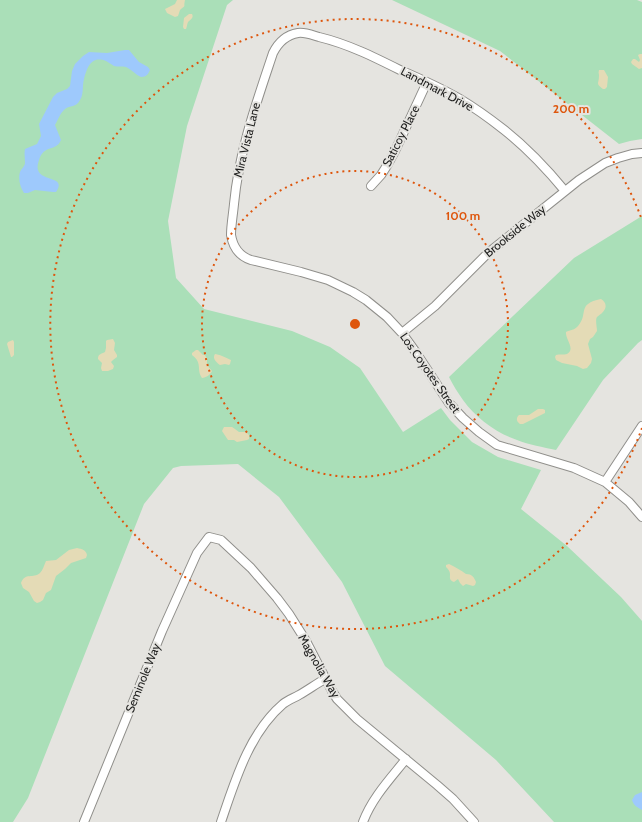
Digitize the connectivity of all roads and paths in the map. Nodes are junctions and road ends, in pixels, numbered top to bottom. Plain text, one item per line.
1 (286, 38) joint
2 (427, 82) junction
3 (642, 153) edge
4 (370, 186) dead end
5 (565, 191) junction
6 (236, 248) joint
7 (402, 333) junction
8 (642, 426) edge
9 (605, 482) junction
10 (642, 517) edge
11 (209, 537) joint
12 (325, 679) junction
13 (406, 759) junction
14 (84, 822) edge
15 (221, 822) edge
16 (363, 822) edge
17 (474, 822) edge

1 - 2 street, Landmark Drive
1 - 6 street, Mira Vista Lane
2 - 4 street, Saticoy Place
2 - 5 street, Landmark Drive
3 - 5 street, Brookside Way
5 - 7 street, Brookside Way
6 - 7 street, Los Coyotes Street
7 - 9 street, Los Coyotes Street
8 - 9 street
9 - 10 street, Los Coyotes Street
11 - 12 street, Magnolia Way
11 - 14 street, Seminole Way
12 - 13 street, Magnolia Way
12 - 15 street
13 - 16 street
13 - 17 street, Magnolia Way

